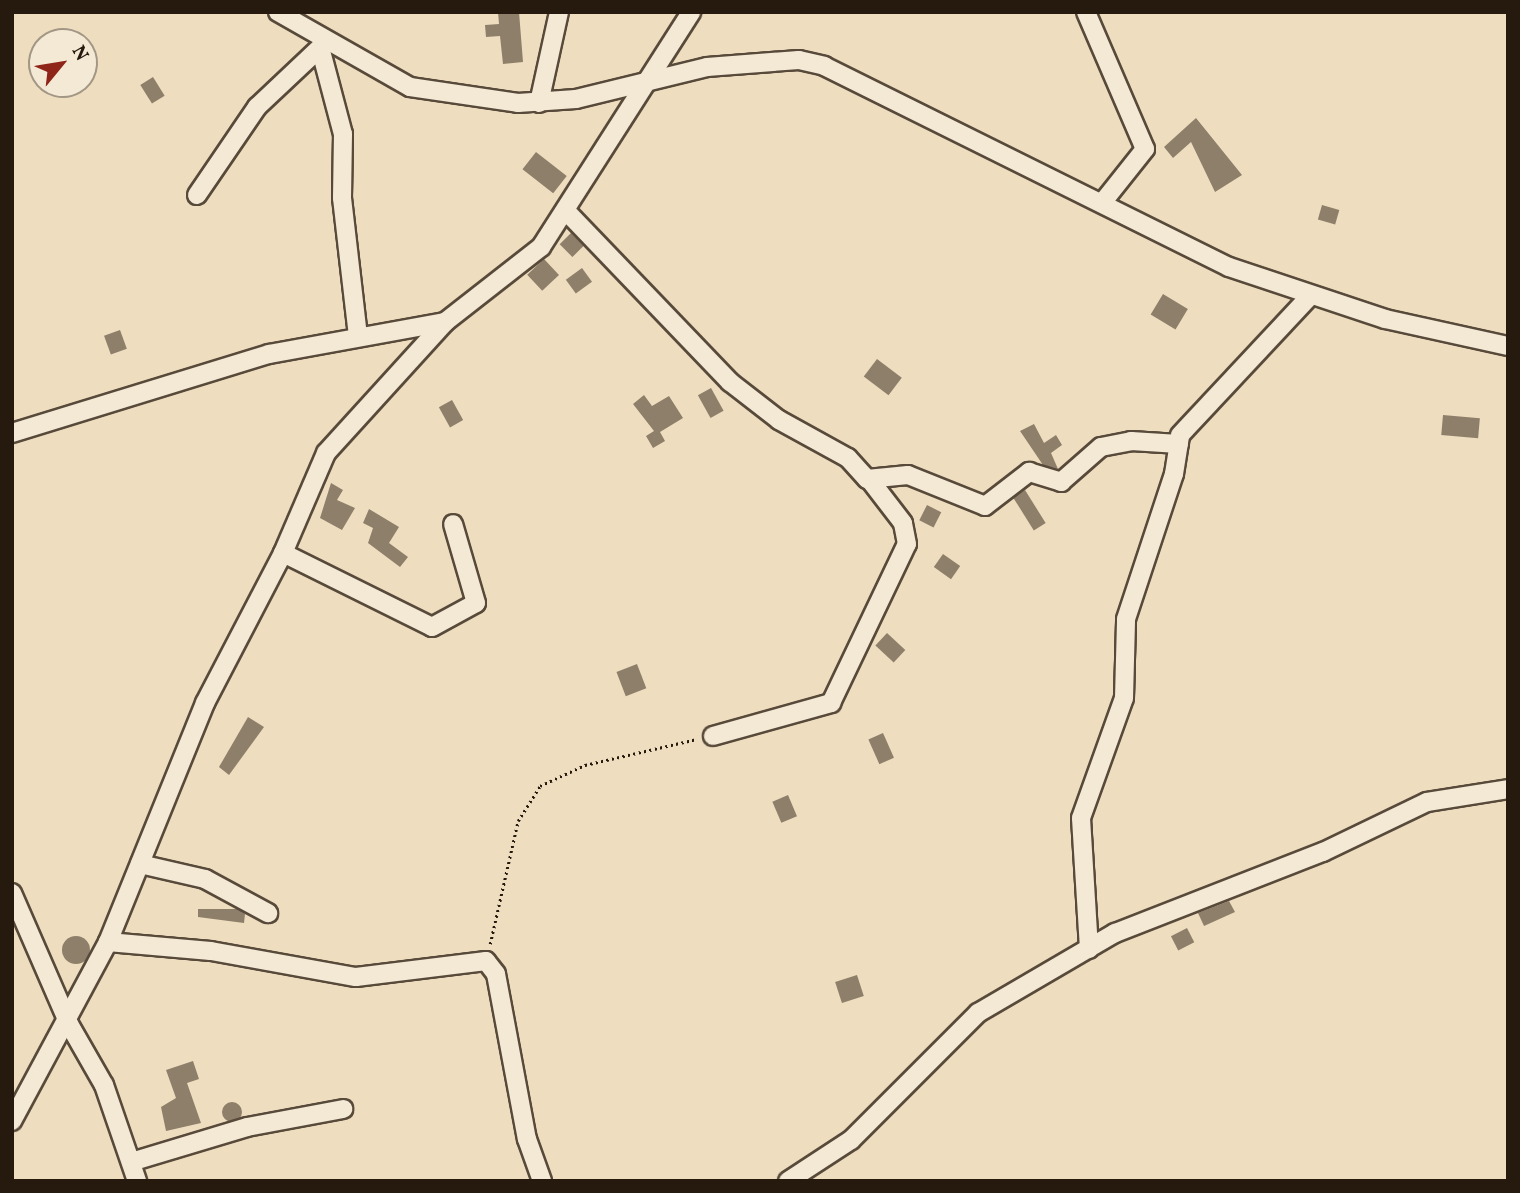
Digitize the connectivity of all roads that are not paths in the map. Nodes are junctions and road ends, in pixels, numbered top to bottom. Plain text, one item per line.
1 (278, 12) edge
2 (559, 12) edge
3 (691, 12) edge
4 (1086, 12) edge
5 (324, 46) junction
6 (647, 80) junction
7 (539, 103) junction
8 (197, 195) dead end
9 (1101, 203) junction
10 (566, 211) junction
11 (1309, 297) junction
12 (445, 322) junction
13 (358, 337) junction
14 (1508, 346) edge
15 (12, 433) edge
16 (1179, 444) junction
17 (870, 480) junction
18 (453, 524) dead end
19 (283, 553) junction
20 (713, 736) road end
21 (1508, 789) edge
22 (140, 864) junction
23 (12, 893) edge
24 (268, 913) dead end
25 (108, 942) junction
26 (1089, 949) junction
27 (69, 1024) junction
28 (343, 1109) dead end
29 (12, 1121) edge
30 (131, 1162) junction
31 (138, 1181) edge
32 (542, 1181) edge
33 (788, 1181) edge

1 - 5 street
2 - 7 street
3 - 6 street
4 - 9 street
5 - 7 street
5 - 8 street
5 - 13 street
6 - 7 street
6 - 9 street
6 - 10 street
9 - 11 street
10 - 12 street
10 - 17 street
11 - 14 street
11 - 16 street
12 - 13 street
12 - 19 street
13 - 15 street
16 - 17 street
16 - 26 street
17 - 20 street
18 - 19 street
19 - 22 street
21 - 26 street
22 - 24 street
22 - 25 street
23 - 27 street
25 - 27 street
25 - 32 street
26 - 33 street
27 - 29 street
27 - 30 street
28 - 30 street
30 - 31 street

